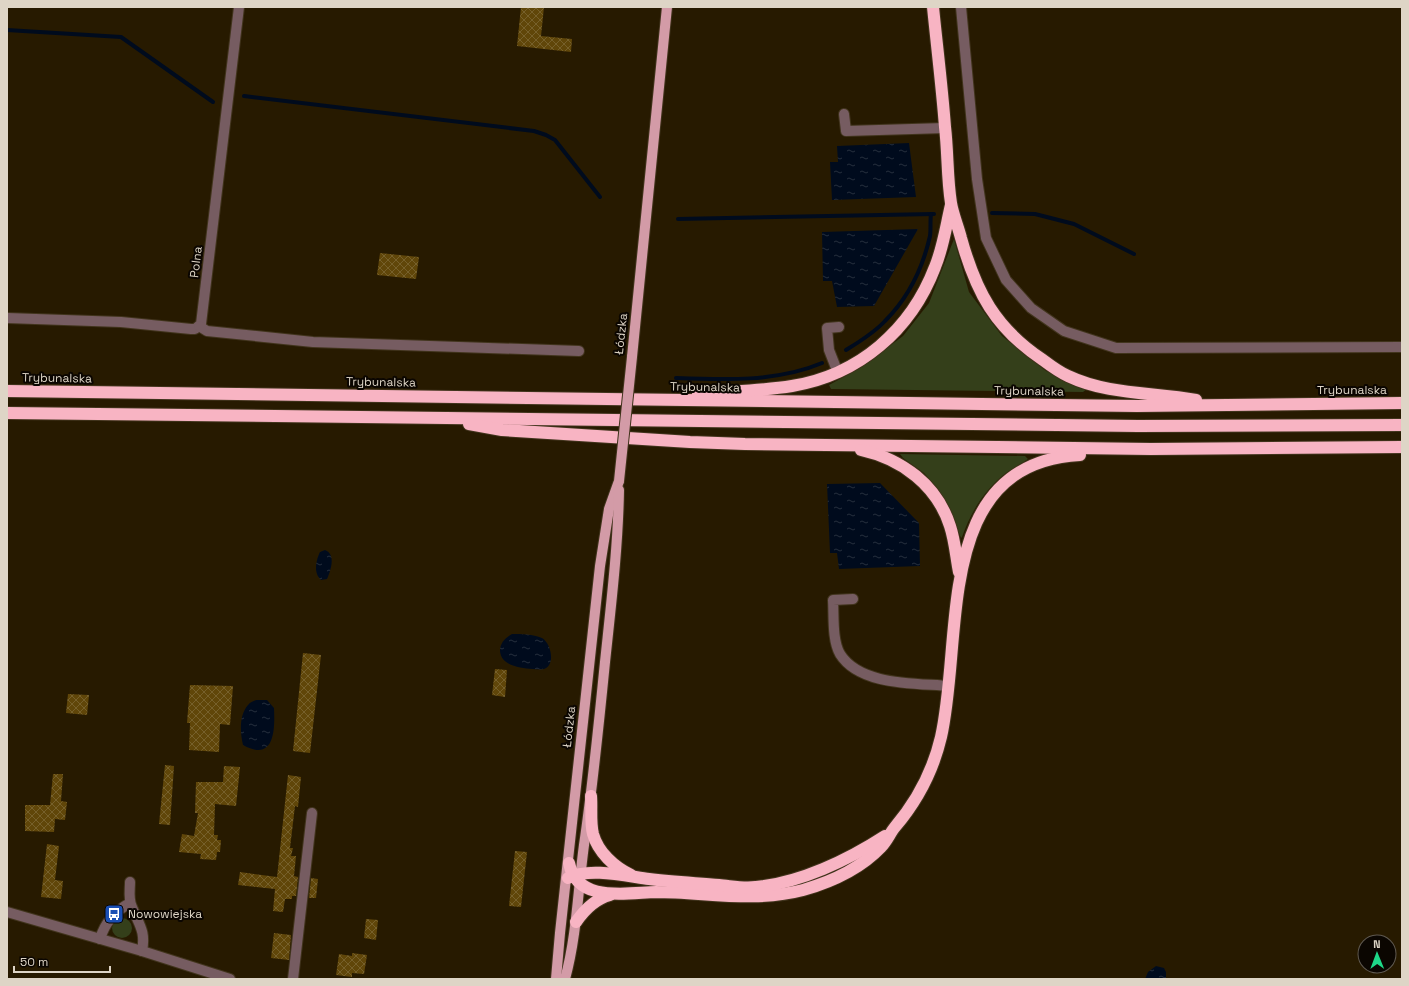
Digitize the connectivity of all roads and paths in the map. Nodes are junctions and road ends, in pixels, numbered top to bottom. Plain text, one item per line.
1 (239, 7) edge
2 (667, 7) edge
3 (933, 7) edge
4 (961, 7) edge
5 (844, 114) dead end
6 (945, 128) junction
7 (951, 204) junction
8 (7, 318) edge
9 (199, 326) junction
10 (839, 327) dead end
11 (1402, 347) edge
12 (579, 351) dead end
13 (838, 373) junction
14 (7, 391) edge
15 (643, 400) junction
16 (1402, 403) edge
17 (1222, 405) junction
18 (7, 413) edge
19 (432, 418) junction
20 (1402, 425) edge
21 (833, 445) junction
22 (1402, 447) edge
23 (1151, 449) junction
24 (619, 480) junction
25 (960, 577) junction
26 (853, 599) dead end
27 (949, 686) junction
28 (591, 796) junction
29 (312, 813) dead end
30 (893, 831) junction
31 (568, 863) joint
32 (575, 878) junction
33 (637, 878) junction
34 (130, 882) dead end
35 (614, 894) junction
36 (130, 903) junction
37 (7, 912) edge
38 (576, 922) junction
39 (100, 939) junction
40 (142, 951) junction
41 (230, 979) edge
42 (293, 979) edge
43 (556, 979) edge
44 (565, 979) edge

1 - 9 street, Polna
2 - 24 main road, Łódzka, bridge
3 - 6 highway
4 - 11 street
5 - 6 street
6 - 7 highway
7 - 13 highway
7 - 17 highway
8 - 9 street
9 - 12 street
10 - 13 street
13 - 15 highway
14 - 15 highway, Trybunalska
15 - 17 highway, Trybunalska
16 - 17 highway, Trybunalska
18 - 19 highway
19 - 20 highway
19 - 21 highway
21 - 23 highway
21 - 25 highway
22 - 23 highway
23 - 25 highway
24 - 28 main road, Łódzka
24 - 31 main road, Łódzka
25 - 27 highway
26 - 27 street
27 - 30 highway
28 - 32 main road, Łódzka
28 - 33 highway
29 - 42 street
30 - 33 highway
30 - 35 highway
31 - 32 highway
32 - 33 highway
32 - 35 highway
32 - 38 main road, Łódzka
32 - 43 main road, Łódzka
34 - 36 street
35 - 38 highway
36 - 39 street
36 - 40 street
37 - 39 street
38 - 44 main road, Łódzka
39 - 40 street
40 - 41 street

